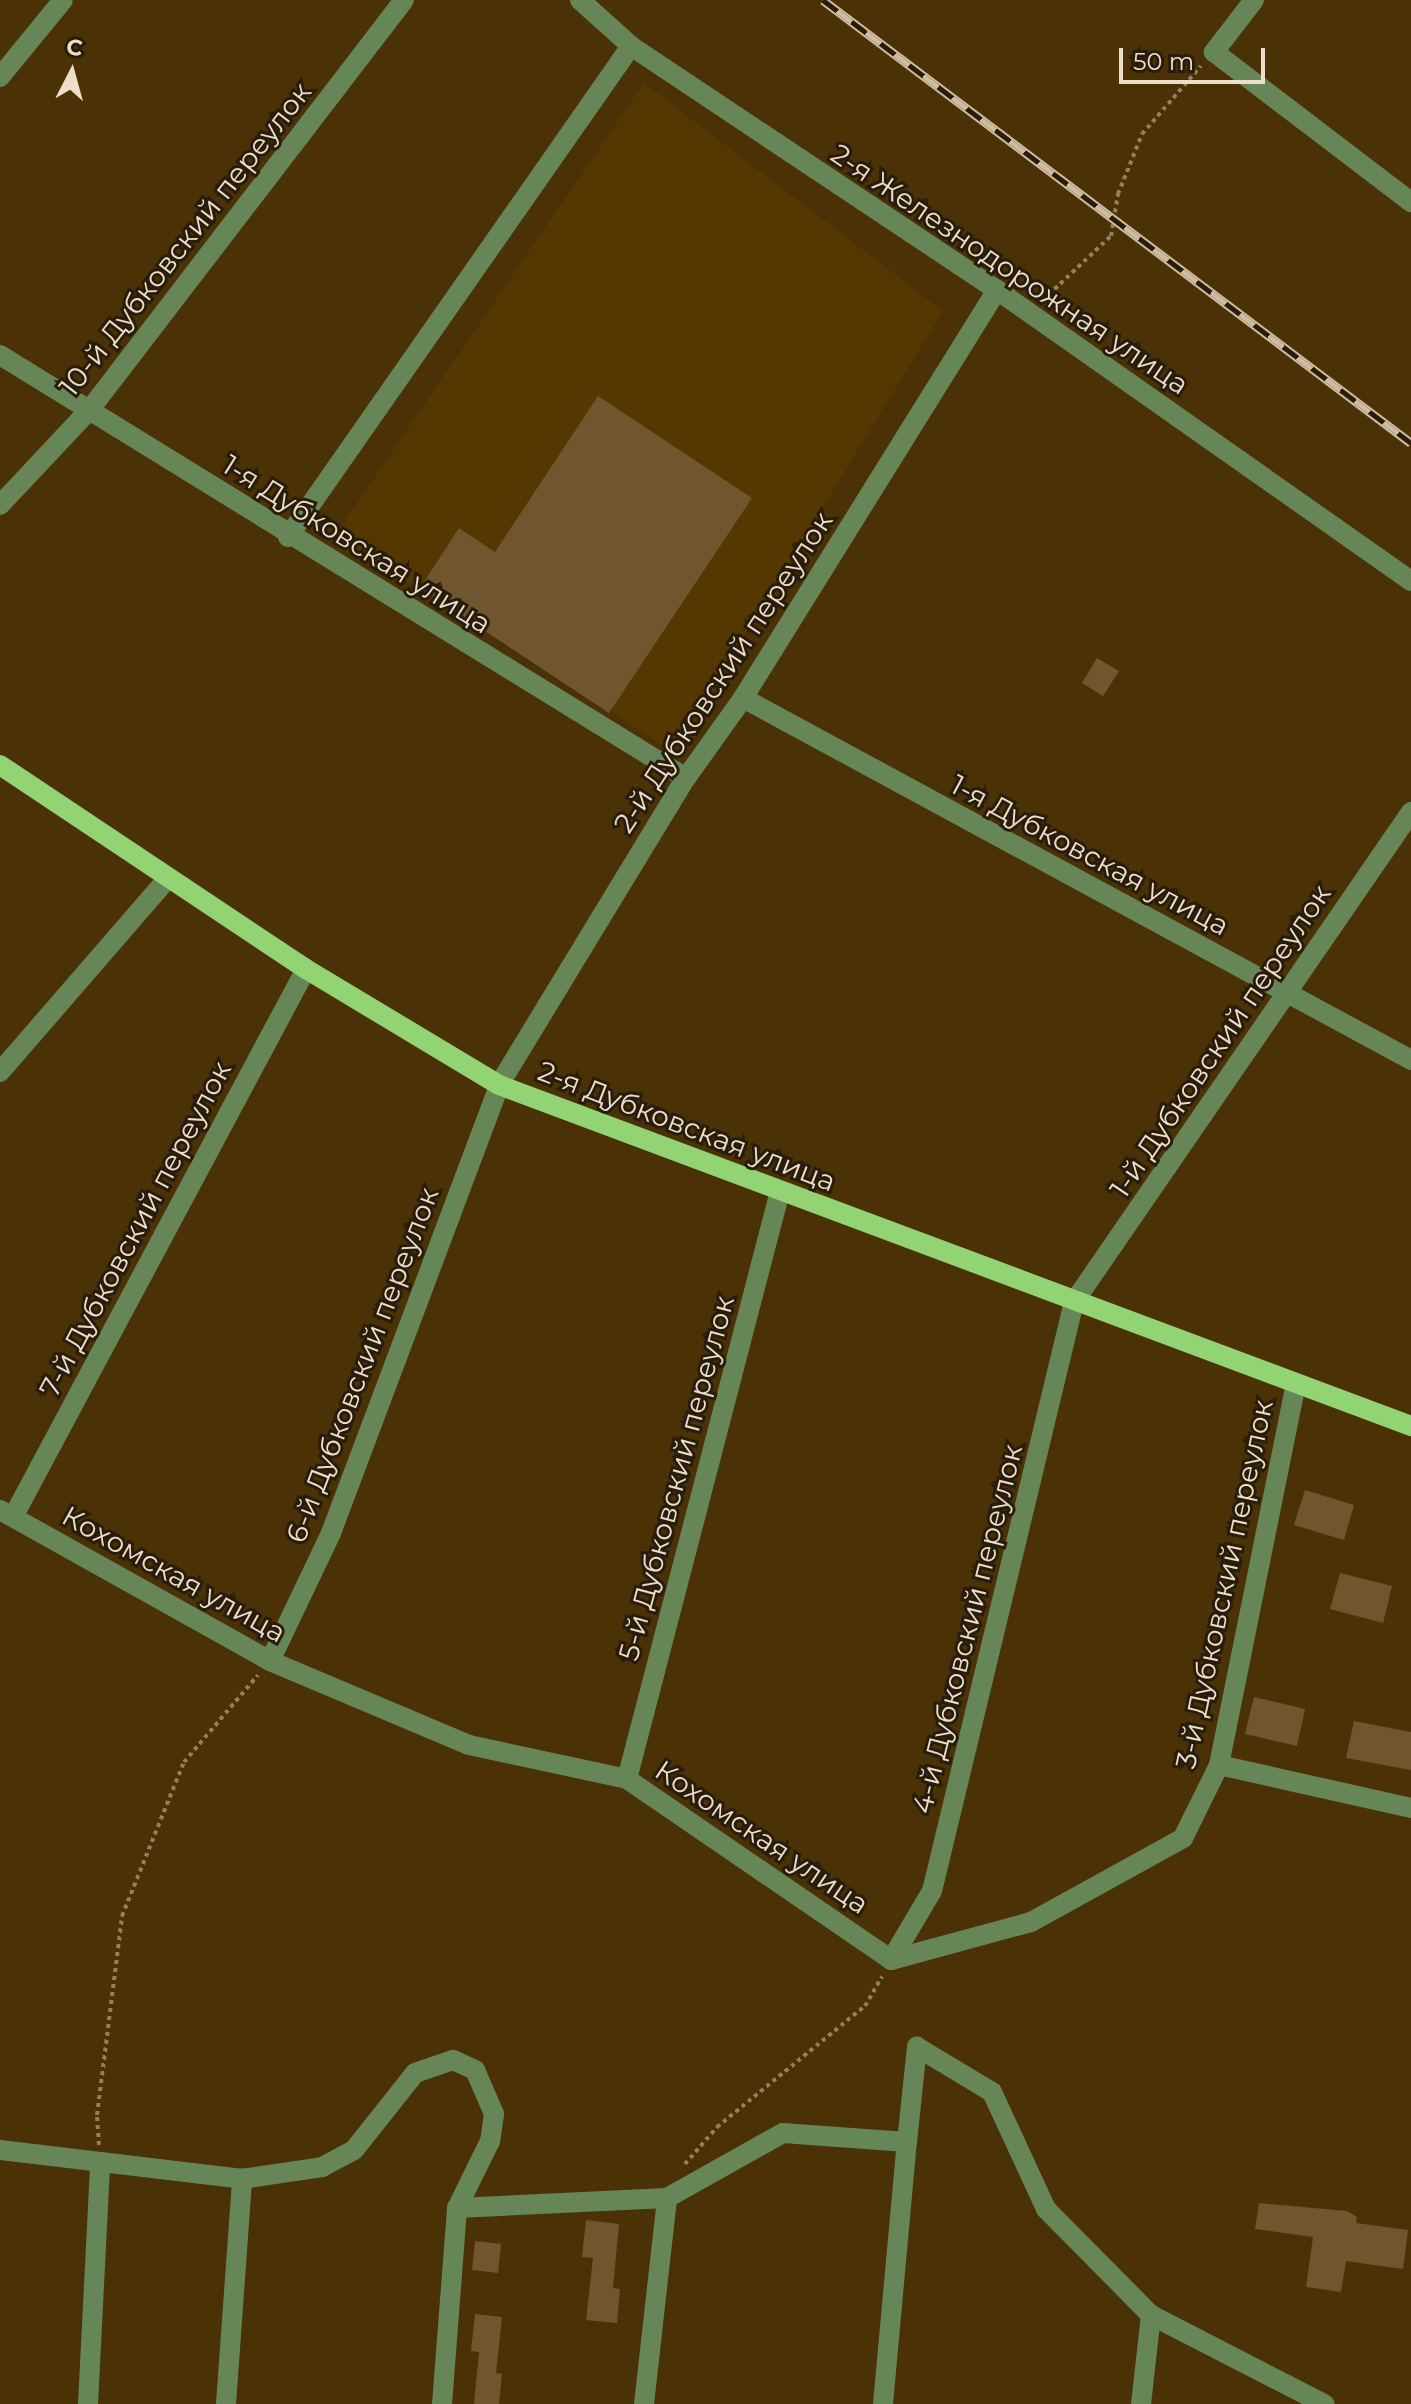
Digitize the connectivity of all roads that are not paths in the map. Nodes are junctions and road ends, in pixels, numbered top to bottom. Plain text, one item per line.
1 (63, 0) edge
2 (404, 0) edge
3 (580, 0) edge
4 (1254, 0) edge
5 (631, 46) junction
6 (0, 77) edge
7 (1411, 202) edge
8 (997, 290) junction
9 (0, 355) edge
10 (91, 408) junction
11 (0, 505) edge
12 (288, 537) junction
13 (1411, 581) edge
14 (743, 698) junction
15 (2, 770) edge
16 (686, 778) junction
17 (1411, 812) edge
18 (167, 879) junction
19 (306, 969) junction
20 (1287, 994) junction
21 (1411, 1060) edge
22 (0, 1072) edge
23 (499, 1085) junction
24 (780, 1191) junction
25 (1074, 1302) junction
26 (1296, 1384) junction
27 (1411, 1426) edge
28 (6, 1513) edge
29 (270, 1661) junction
30 (1219, 1765) junction
31 (627, 1779) junction
32 (1411, 1808) edge
33 (891, 1960) junction
34 (907, 2142) junction
35 (0, 2150) edge
36 (100, 2164) junction
37 (242, 2179) junction
38 (667, 2198) junction
39 (457, 2208) junction
40 (1151, 2315) junction
41 (88, 2404) edge
42 (226, 2404) edge
43 (442, 2404) edge
44 (644, 2404) edge
45 (883, 2404) edge
46 (1141, 2404) edge
47 (1324, 2404) edge

1 - 6 street
2 - 10 street, 10-й Дубковский переулок
3 - 5 street, 2-я Железнодорожная улица
4 - 7 street
5 - 8 street, 2-я Железнодорожная улица
5 - 12 street
8 - 13 street, 2-я Железнодорожная улица
8 - 14 street, 2-й Дубковский переулок
9 - 10 street, 1-я Дубковская улица
10 - 11 street, 10-й Дубковский переулок
10 - 12 street, 1-я Дубковская улица
12 - 16 street, 1-я Дубковская улица
14 - 16 street, 2-й Дубковский переулок
14 - 20 street, 1-я Дубковская улица
15 - 18 main road, 2-я Дубковская улица
16 - 23 street, 2-й Дубковский переулок
17 - 20 street, 1-й Дубковский переулок
18 - 19 main road, 2-я Дубковская улица
18 - 22 street
19 - 23 main road, 2-я Дубковская улица
19 - 28 street, 7-й Дубковский переулок
20 - 21 street, 1-я Дубковская улица
20 - 25 street, 1-й Дубковский переулок
23 - 24 main road, 2-я Дубковская улица
23 - 29 street, 6-й Дубковский переулок
24 - 25 main road, 2-я Дубковская улица
24 - 31 street, 5-й Дубковский переулок
25 - 26 main road, 2-я Дубковская улица
25 - 33 street, 4-й Дубковский переулок
26 - 27 main road, 2-я Дубковская улица
26 - 30 street, 3-й Дубковский переулок
28 - 29 street, Кохомская улица
29 - 31 street, Кохомская улица
30 - 32 street
30 - 33 street, 3-й Дубковский переулок
31 - 33 street, Кохомская улица
34 - 38 street
34 - 40 street
34 - 45 street
35 - 36 street
36 - 37 street
36 - 41 street
37 - 39 street
37 - 42 street
38 - 39 street
38 - 44 street
39 - 43 street
40 - 46 street
40 - 47 street

